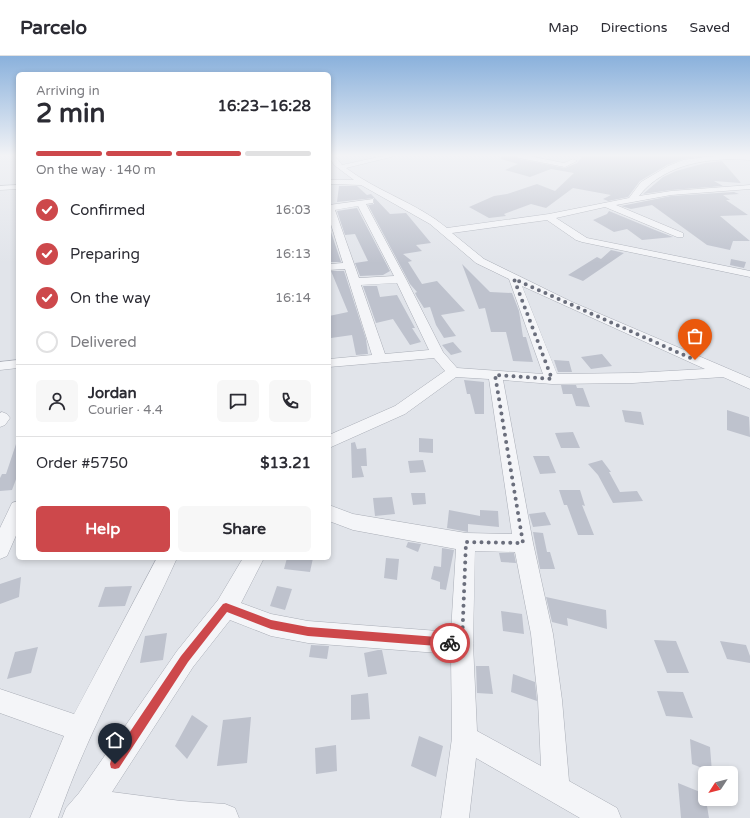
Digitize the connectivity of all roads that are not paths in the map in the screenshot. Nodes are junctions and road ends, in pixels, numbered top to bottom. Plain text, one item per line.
1 (378, 192) edge
2 (638, 192) edge
3 (690, 192) edge
4 (387, 197) junction
5 (632, 199) junction
6 (361, 203) junction
7 (606, 204) junction
8 (331, 208) edge
9 (331, 214) edge
10 (549, 216) junction
11 (447, 231) junction
12 (680, 235) dead end
13 (350, 266) junction
14 (331, 267) edge
15 (750, 274) edge
16 (401, 279) junction
17 (514, 279) junction
18 (355, 282) junction
19 (437, 354) junction
20 (380, 358) junction
21 (331, 363) edge
22 (16, 364) edge
23 (0, 366) edge
24 (453, 372) junction
25 (724, 373) junction
26 (495, 375) junction
27 (552, 379) junction
28 (750, 384) edge
29 (331, 441) edge
30 (16, 514) edge
31 (331, 514) edge
32 (466, 542) junction
33 (523, 543) junction
34 (0, 550) edge
35 (166, 560) edge
36 (253, 560) edge
37 (226, 608) junction
38 (462, 644) junction
39 (0, 701) edge
40 (80, 729) junction
41 (465, 738) junction
42 (556, 789) junction
43 (82, 811) edge
44 (44, 818) edge
45 (225, 818) edge
46 (455, 818) edge
47 (607, 818) edge

1 - 4 street
2 - 5 street
3 - 5 street
4 - 6 street
4 - 11 street
5 - 7 street
6 - 8 street
6 - 16 street
7 - 10 street
7 - 12 street
9 - 13 street
10 - 11 street
10 - 15 street
11 - 17 street
13 - 14 street
13 - 18 street
16 - 18 street
16 - 19 street
17 - 25 street
17 - 27 street
18 - 20 street
19 - 20 street
19 - 24 street
20 - 21 street
22 - 23 street
24 - 26 street
24 - 29 street
25 - 27 street
25 - 28 street
26 - 27 street
26 - 33 street
30 - 34 street
31 - 32 street
32 - 33 street
32 - 38 street
33 - 42 street
35 - 40 street
36 - 37 street
37 - 38 street
37 - 43 street
38 - 41 street
39 - 40 street
40 - 44 street
41 - 42 street
41 - 46 street
42 - 47 street
43 - 45 street

